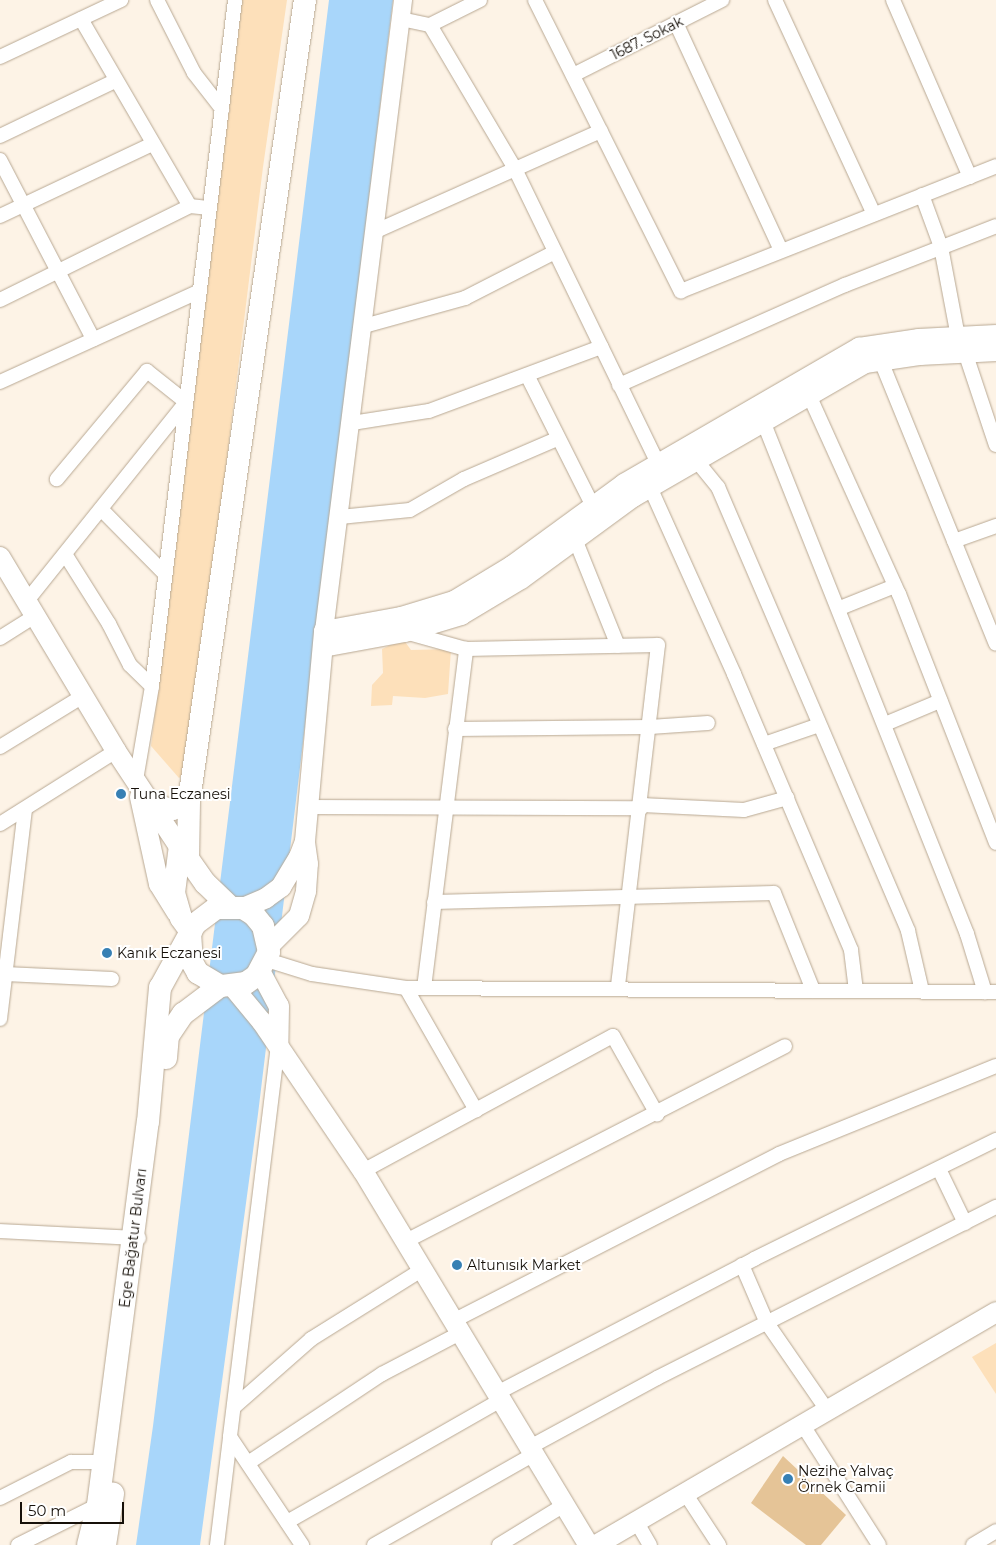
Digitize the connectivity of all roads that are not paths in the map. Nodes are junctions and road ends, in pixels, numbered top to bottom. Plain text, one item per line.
1 (121, 0) edge
2 (157, 0) edge
3 (235, 0) edge
4 (305, 0) edge
5 (403, 0) edge
6 (480, 0) edge
7 (535, 0) edge
8 (722, 0) edge
9 (775, 0) edge
10 (893, 0) edge
11 (401, 18) junction
12 (81, 19) junction
13 (676, 23) junction
14 (430, 25) junction
15 (0, 56) edge
16 (573, 75) junction
17 (115, 81) junction
18 (222, 109) junction
19 (601, 131) junction
20 (0, 136) edge
21 (152, 144) junction
22 (0, 160) edge
23 (996, 166) edge
24 (515, 169) junction
25 (970, 176) junction
26 (922, 195) junction
27 (24, 204) junction
28 (190, 206) junction
29 (210, 208) junction
30 (874, 214) junction
31 (0, 216) edge
32 (996, 226) edge
33 (376, 231) junction
34 (941, 248) junction
35 (781, 250) junction
36 (555, 252) junction
37 (58, 272) junction
38 (200, 291) junction
39 (0, 300) edge
40 (364, 326) junction
41 (996, 335) edge
42 (92, 339) junction
43 (961, 345) junction
44 (601, 347) junction
45 (996, 351) edge
46 (881, 361) junction
47 (527, 375) junction
48 (0, 382) edge
49 (619, 384) junction
50 (809, 395) junction
51 (186, 402) junction
52 (763, 421) junction
53 (352, 423) junction
54 (557, 439) junction
55 (996, 445) edge
56 (696, 460) junction
57 (658, 464) junction
58 (57, 479) dead end
59 (650, 487) junction
60 (593, 506) junction
61 (101, 508) junction
62 (340, 517) junction
63 (996, 526) edge
64 (575, 539) junction
65 (954, 541) junction
66 (65, 554) junction
67 (0, 557) edge
68 (165, 574) junction
69 (895, 586) junction
70 (840, 608) junction
71 (31, 609) junction
72 (405, 632) junction
73 (0, 638) edge
74 (324, 639) junction
75 (996, 644) edge
76 (618, 646) junction
77 (466, 649) junction
78 (152, 686) junction
79 (83, 696) junction
80 (940, 701) junction
81 (708, 722) dead end
82 (885, 724) junction
83 (819, 725) junction
84 (650, 727) junction
85 (455, 729) junction
86 (764, 744) junction
87 (0, 747) edge
88 (116, 752) junction
89 (136, 780) junction
90 (787, 798) junction
91 (189, 800) junction
92 (150, 802) junction
93 (641, 806) junction
94 (308, 807) junction
95 (25, 808) junction
96 (446, 808) junction
97 (0, 824) edge
98 (304, 841) junction
99 (996, 843) edge
100 (183, 853) junction
101 (632, 896) junction
102 (434, 902) junction
103 (236, 907) junction
104 (187, 929) junction
105 (265, 959) junction
106 (5, 974) junction
107 (112, 979) dead end
108 (227, 986) junction
109 (406, 988) junction
110 (424, 988) junction
111 (618, 988) junction
112 (813, 990) junction
113 (856, 991) junction
114 (922, 991) junction
115 (990, 992) edge
116 (0, 1019) edge
117 (278, 1046) junction
118 (785, 1046) dead end
119 (996, 1066) edge
120 (476, 1110) junction
121 (657, 1114) junction
122 (996, 1140) edge
123 (939, 1169) junction
124 (363, 1171) junction
125 (996, 1207) edge
126 (965, 1223) junction
127 (0, 1231) edge
128 (138, 1238) junction
129 (406, 1242) junction
130 (742, 1265) junction
131 (423, 1270) junction
132 (996, 1312) edge
133 (768, 1323) junction
134 (457, 1327) junction
135 (499, 1396) junction
136 (234, 1407) junction
137 (827, 1410) junction
138 (802, 1424) junction
139 (230, 1437) junction
140 (532, 1451) junction
141 (104, 1462) junction
142 (248, 1463) junction
143 (686, 1493) junction
144 (0, 1498) edge
145 (98, 1505) junction
146 (564, 1505) junction
147 (636, 1521) junction
148 (287, 1522) junction
149 (996, 1531) edge
150 (18, 1545) edge
151 (88, 1545) edge
152 (105, 1545) edge
153 (217, 1545) edge
154 (302, 1545) edge
155 (374, 1545) edge
156 (499, 1545) edge
157 (590, 1545) edge
158 (596, 1545) edge
159 (650, 1545) edge
160 (719, 1545) edge
161 (879, 1545) edge
162 (973, 1545) edge

1 - 12 street
2 - 18 street
3 - 18 street
4 - 91 main road
5 - 11 street
6 - 14 street
7 - 16 street
8 - 13 street, 1687. Sokak
9 - 30 street
10 - 25 street
11 - 14 street
11 - 33 street
12 - 15 street
12 - 17 street
13 - 16 street, 1687. Sokak
13 - 35 street
14 - 24 street
16 - 19 street
17 - 20 street
17 - 21 street
18 - 29 street
19 - 24 street
19 - 35 street
21 - 27 street
21 - 28 street
22 - 27 street
23 - 25 street
24 - 33 street
24 - 36 street
25 - 26 street
26 - 30 street
26 - 34 street
27 - 31 street
27 - 37 street
28 - 29 street
28 - 37 street
29 - 38 street
30 - 35 street
32 - 34 street
33 - 40 street
34 - 43 street
34 - 49 street
36 - 40 street
36 - 44 street
37 - 39 street
37 - 42 street
38 - 42 street
38 - 51 street
40 - 53 street
41 - 43 main road
42 - 48 street
43 - 45 main road
43 - 46 main road
43 - 55 street
43 - 57 main road
44 - 47 street
44 - 49 street
46 - 50 main road
46 - 65 street
47 - 53 street
47 - 54 street
49 - 57 street
50 - 52 main road
50 - 69 street
51 - 58 street
51 - 61 street
51 - 68 street
52 - 56 main road
52 - 70 street
53 - 62 street
54 - 60 street
54 - 62 street
56 - 59 main road
56 - 83 street
57 - 60 main road
59 - 64 main road
59 - 86 street
60 - 74 main road
61 - 66 street
61 - 68 street
62 - 74 street
63 - 65 street
64 - 72 main road
64 - 76 street
65 - 75 street
66 - 71 street
66 - 78 street
67 - 71 main road
68 - 78 street
69 - 70 street
69 - 80 street
70 - 82 street
71 - 73 street
71 - 79 main road
72 - 74 main road
72 - 77 street
74 - 94 main road
76 - 77 street
76 - 84 street
77 - 85 street
78 - 89 street
79 - 87 street
79 - 88 main road
80 - 82 street
80 - 99 street
81 - 84 street
82 - 115 street
83 - 86 street
83 - 114 street
84 - 85 street
84 - 93 street
85 - 96 street
86 - 90 street
88 - 89 main road
88 - 95 street
89 - 92 main road
89 - 104 main road
90 - 93 street
90 - 113 street
91 - 92 main road
91 - 100 main road
92 - 100 main road
93 - 96 street
93 - 101 street
94 - 96 street
94 - 98 main road
95 - 97 street
95 - 106 street
96 - 102 street
98 - 103 main road
98 - 105 main road
100 - 103 main road
100 - 104 main road
101 - 102 street
101 - 111 street
101 - 112 street
102 - 110 street
103 - 104 main road
103 - 105 main road
104 - 108 main road
104 - 128 main road, Ege Bağatur Bulvarı
105 - 108 main road
105 - 109 street
105 - 117 main road
106 - 107 street
106 - 116 street
108 - 117 main road
108 - 128 main road, Ege Bağatur Bulvarı
109 - 110 street
109 - 120 street
110 - 111 street
111 - 112 street
112 - 113 street
113 - 114 street
114 - 115 street
117 - 124 main road
117 - 136 street
118 - 121 street
119 - 134 street
120 - 121 street
120 - 124 street
121 - 129 street
122 - 123 street
123 - 126 street
123 - 130 street
124 - 129 main road
125 - 126 street
126 - 133 street
127 - 128 street
128 - 141 main road, Ege Bağatur Bulvarı
128 - 152 main road, Ege Bağatur Bulvarı
129 - 131 main road
130 - 133 street
130 - 135 street
131 - 134 main road
131 - 136 street
132 - 137 main road
133 - 137 street
133 - 140 street
134 - 135 main road
134 - 142 street
135 - 140 main road
135 - 148 street
136 - 139 street
137 - 138 main road
138 - 143 main road
138 - 161 street
139 - 142 street
139 - 153 street
140 - 146 main road
140 - 155 street
141 - 144 street
141 - 145 main road, Ege Bağatur Bulvarı
142 - 148 street
143 - 147 main road
143 - 160 street
145 - 150 street
145 - 151 main road, Ege Bağatur Bulvarı
146 - 156 street
146 - 157 main road
147 - 158 main road
147 - 159 street
148 - 154 street
149 - 162 street

